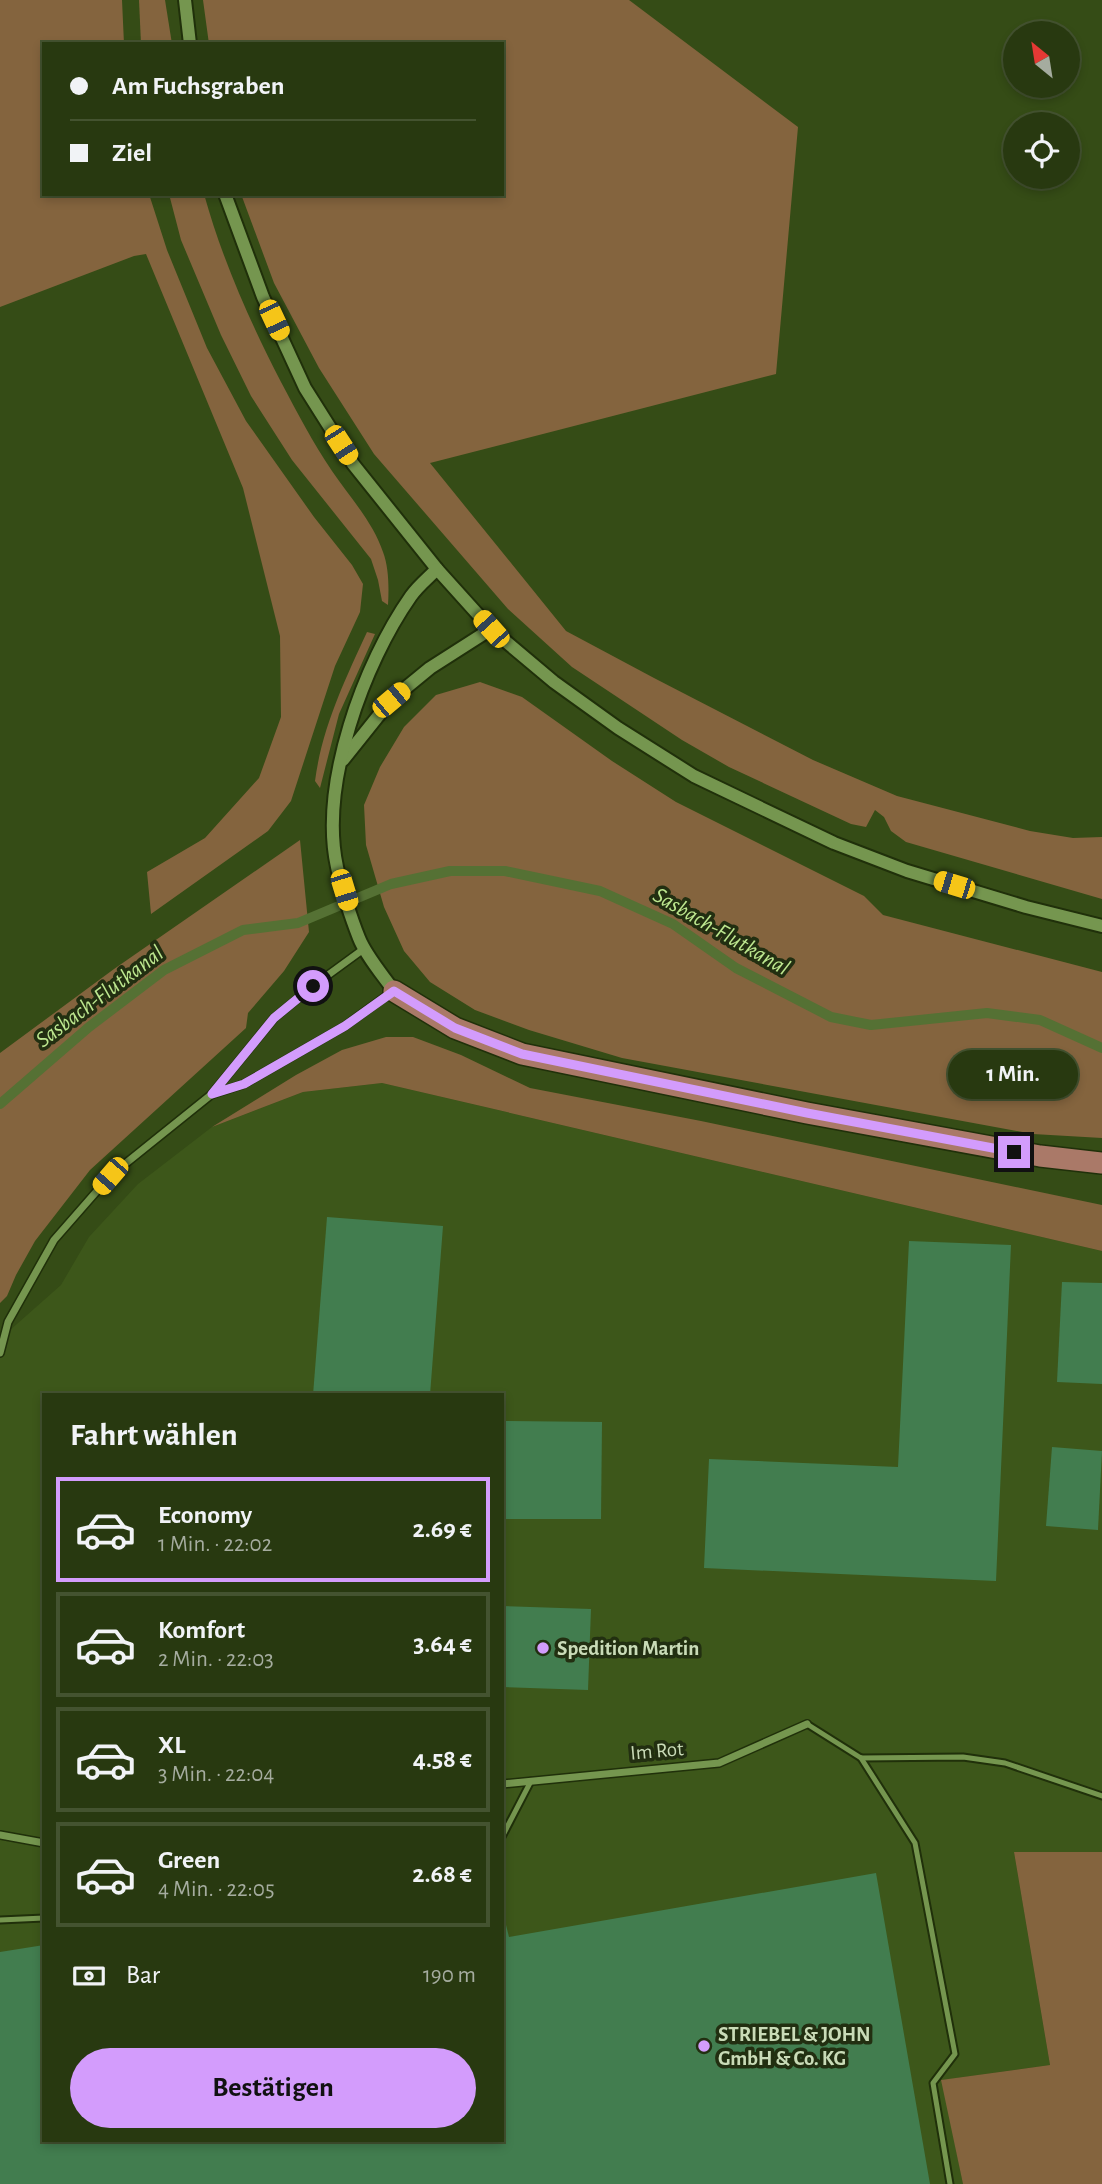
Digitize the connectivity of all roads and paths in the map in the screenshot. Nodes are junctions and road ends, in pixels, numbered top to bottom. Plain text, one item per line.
1 (185, 0) edge
2 (190, 42) edge
3 (226, 196) edge
4 (437, 569) junction
5 (491, 629) junction
6 (341, 763) junction
7 (1102, 926) edge
8 (362, 944) junction
9 (394, 991) junction
10 (212, 1094) junction
11 (1102, 1163) edge
12 (0, 1353) edge
13 (807, 1724) joint
14 (861, 1758) junction
15 (532, 1780) junction
16 (504, 1784) edge
17 (1102, 1796) edge
18 (504, 1833) edge
19 (0, 1835) edge
20 (42, 1843) edge
21 (42, 1918) edge
22 (0, 1920) edge
23 (950, 2184) edge

1 - 2 street
3 - 4 street
4 - 5 street
4 - 6 street
5 - 6 street
5 - 7 street
6 - 8 street
8 - 9 street
8 - 10 street
9 - 10 street
9 - 11 main road
10 - 12 street
13 - 14 lane
13 - 15 street, Im Rot
14 - 17 lane
14 - 23 lane
15 - 16 street, Im Rot
15 - 18 lane
19 - 20 street
21 - 22 lane

